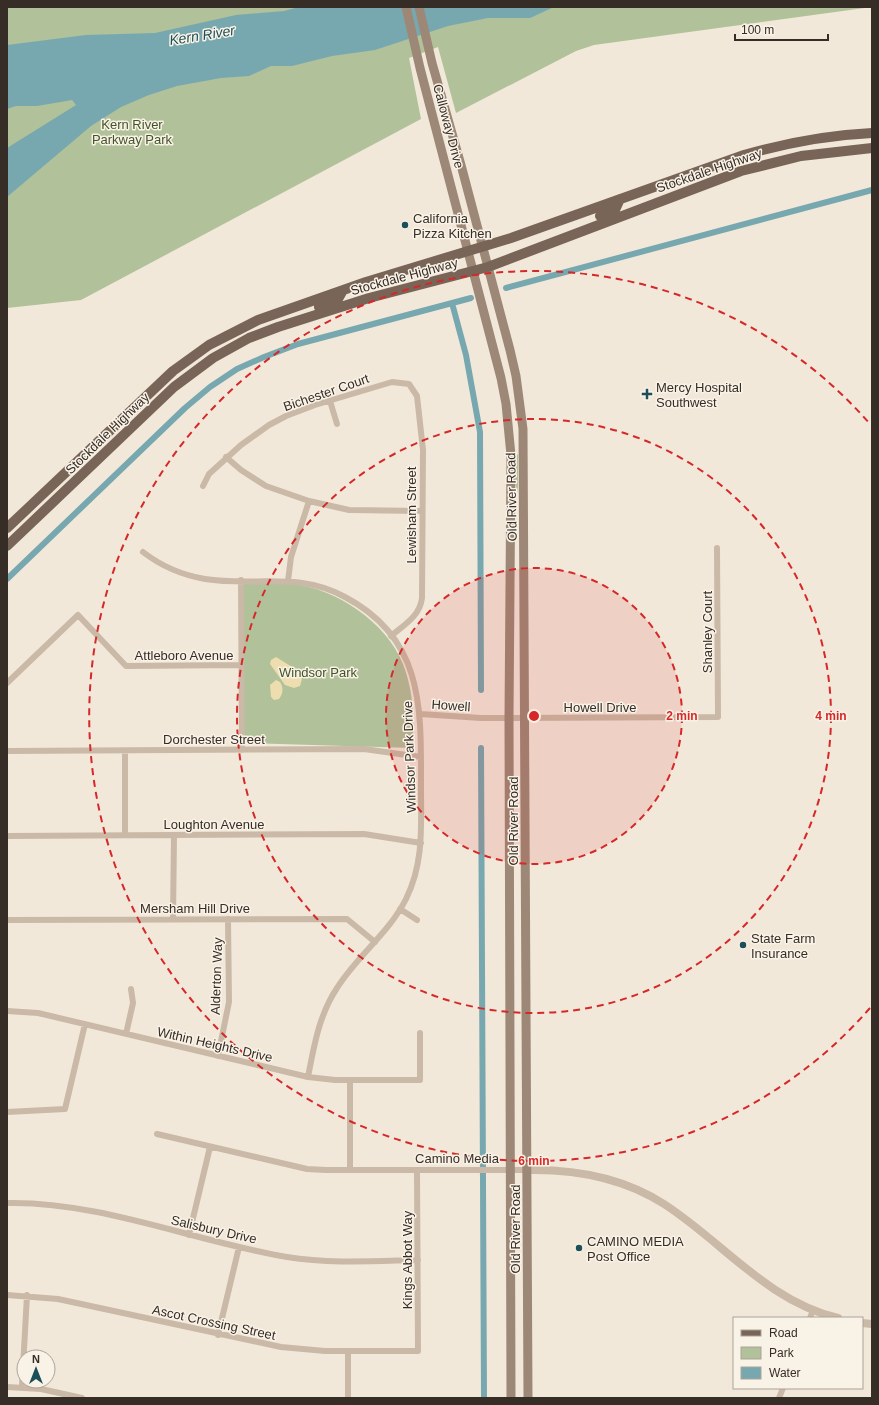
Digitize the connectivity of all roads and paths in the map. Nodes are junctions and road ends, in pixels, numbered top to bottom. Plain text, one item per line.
1 (406, 7) edge
2 (418, 7) edge
3 (872, 133) edge
4 (872, 148) edge
5 (620, 199) junction
6 (560, 239) junction
7 (483, 248) junction
8 (469, 252) junction
9 (488, 267) junction
10 (474, 270) junction
11 (343, 290) junction
12 (278, 327) junction
13 (410, 384) joint
14 (330, 401) junction
15 (337, 424) dead end
16 (226, 457) junction
17 (203, 486) dead end
18 (511, 493) junction
19 (309, 501) junction
20 (30, 507) junction
21 (422, 511) junction
22 (7, 528) edge
23 (7, 537) edge
24 (7, 546) edge
25 (524, 546) junction
26 (717, 548) dead end
27 (143, 552) dead end
28 (240, 580) junction
29 (288, 580) junction
30 (391, 636) junction
31 (241, 665) junction
32 (7, 683) edge
33 (420, 714) junction
34 (718, 717) joint
35 (481, 718) joint
36 (509, 718) junction
37 (525, 718) junction
38 (242, 750) junction
39 (7, 751) edge
40 (125, 751) junction
41 (421, 757) junction
42 (125, 835) junction
43 (174, 835) junction
44 (7, 836) edge
45 (421, 843) junction
46 (400, 909) junction
47 (228, 919) junction
48 (7, 920) edge
49 (173, 920) junction
50 (417, 920) dead end
51 (375, 942) junction
52 (131, 989) dead end
53 (7, 1011) edge
54 (85, 1024) junction
55 (420, 1033) dead end
56 (126, 1034) junction
57 (218, 1056) junction
58 (308, 1077) junction
59 (350, 1080) junction
60 (7, 1112) edge
61 (157, 1134) dead end
62 (210, 1147) junction
63 (350, 1170) junction
64 (418, 1170) junction
65 (511, 1170) junction
66 (527, 1170) junction
67 (7, 1203) edge
68 (189, 1235) junction
69 (239, 1247) junction
70 (418, 1260) junction
71 (7, 1295) edge
72 (27, 1295) junction
73 (812, 1314) edge
74 (832, 1317) edge
75 (218, 1335) junction
76 (24, 1349) edge
77 (348, 1351) junction
78 (418, 1351) joint
79 (45, 1389) edge
80 (82, 1398) edge
81 (348, 1398) edge
82 (511, 1398) edge
83 (528, 1398) edge

1 - 8 main road, Calloway Drive
2 - 7 main road, Calloway Drive
3 - 5 main road, Stockdale Highway
4 - 6 main road, Stockdale Highway
5 - 6 main road
5 - 7 main road, Stockdale Highway
6 - 9 main road, Stockdale Highway
7 - 8 main road, Stockdale Highway
7 - 9 main road, Old River Road
8 - 10 main road, Old River Road
8 - 11 main road, Stockdale Highway
9 - 10 main road, Stockdale Highway
9 - 25 main road, Old River Road
10 - 12 main road, Stockdale Highway
10 - 18 main road, Old River Road
11 - 12 main road
11 - 20 main road, Stockdale Highway
12 - 24 main road, Stockdale Highway
13 - 14 street, Bichester Court
13 - 21 street, Lewisham Street
14 - 15 street
14 - 16 street, Bichester Court
16 - 17 street, Bichester Court
16 - 19 street
18 - 25 main road
18 - 36 main road, Old River Road
19 - 21 street
19 - 29 street
20 - 22 main road, Stockdale Highway
20 - 23 main road
21 - 30 street, Lewisham Street
25 - 37 main road, Old River Road
26 - 34 street, Shanley Court
27 - 28 street, Windsor Park Drive
28 - 29 street, Windsor Park Drive
28 - 31 street
29 - 30 street, Windsor Park Drive
30 - 33 street, Windsor Park Drive
31 - 32 street, Attleboro Avenue
31 - 38 street
33 - 35 street, Howell
33 - 41 street, Windsor Park Drive
34 - 37 street, Howell Drive
35 - 36 street, Howell Drive
36 - 37 street, Howell Drive
36 - 65 main road, Old River Road
37 - 66 main road, Old River Road
38 - 40 street, Dorchester Street
38 - 41 street, Dorchester Street
39 - 40 street, Dorchester Street
40 - 42 street
41 - 45 street, Windsor Park Drive
42 - 43 street, Loughton Avenue
42 - 44 street, Loughton Avenue
43 - 45 street, Loughton Avenue
43 - 49 street
45 - 46 street, Windsor Park Drive
46 - 50 street
46 - 51 street, Windsor Park Drive
47 - 49 street, Mersham Hill Drive
47 - 51 street, Mersham Hill Drive
47 - 57 street, Alderton Way
48 - 49 street, Mersham Hill Drive
51 - 58 street, Windsor Park Drive
52 - 56 street
53 - 54 street, Within Heights Drive
54 - 56 street, Within Heights Drive
54 - 60 street
55 - 59 street, Within Heights Drive
56 - 57 street, Within Heights Drive
57 - 58 street, Within Heights Drive
58 - 59 street, Within Heights Drive
59 - 63 street
61 - 62 street, Camino Media
62 - 63 street, Camino Media
62 - 68 street
63 - 64 street, Camino Media
64 - 65 street, Camino Media
64 - 70 street, Kings Abbot Way
65 - 66 street, Camino Media
65 - 82 main road, Old River Road
66 - 73 street, Camino Media
66 - 83 main road, Old River Road
67 - 68 street, Salisbury Drive
68 - 69 street, Salisbury Drive
69 - 70 street, Salisbury Drive
69 - 75 street
70 - 78 street, Kings Abbot Way
71 - 72 street, Ascot Crossing Street
72 - 75 street, Ascot Crossing Street
72 - 76 street
73 - 74 street, Camino Media
75 - 77 street, Ascot Crossing Street
77 - 78 street, Ascot Crossing Street
77 - 81 street
79 - 80 street

